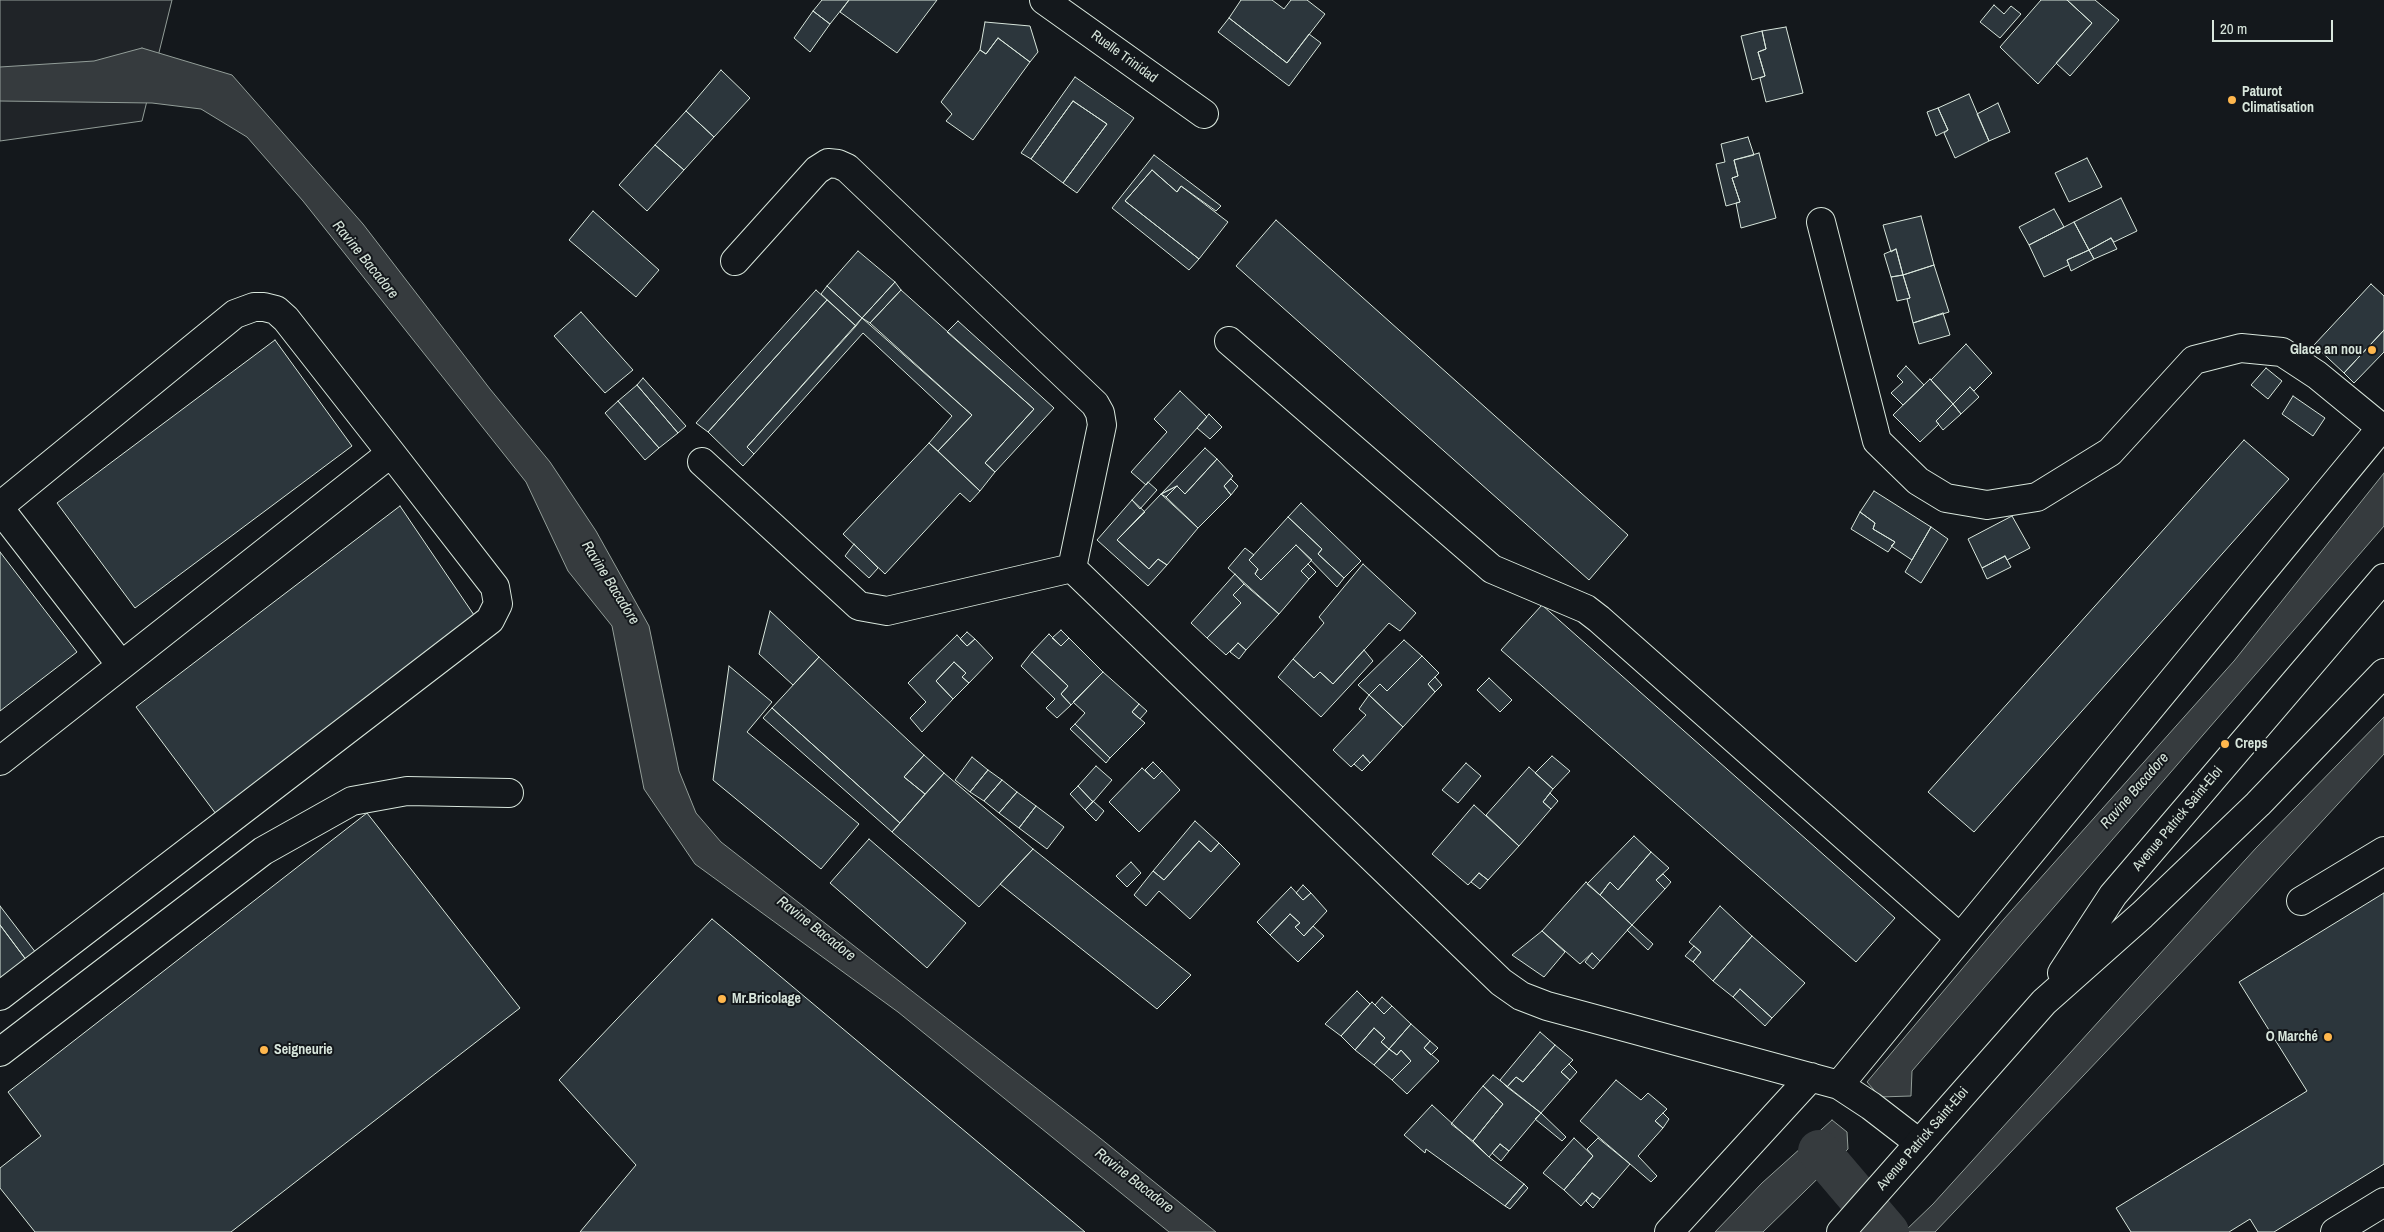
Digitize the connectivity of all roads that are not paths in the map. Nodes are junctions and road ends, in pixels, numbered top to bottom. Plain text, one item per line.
1 (1044, 0) edge
2 (1204, 114) dead end
3 (1821, 222) dead end
4 (735, 261) dead end
5 (1229, 341) dead end
6 (2383, 429) edge
7 (392, 452) junction
8 (702, 462) dead end
9 (0, 507) edge
10 (1072, 568) junction
11 (2384, 578) edge
12 (121, 665) junction
13 (2379, 682) edge
14 (0, 761) edge
15 (509, 793) dead end
16 (2384, 851) edge
17 (2301, 901) dead end
18 (1960, 938) junction
19 (0, 996) edge
20 (2044, 1002) junction
21 (0, 1052) edge
22 (1811, 1078) junction
23 (1839, 1085) junction
24 (1919, 1143) junction
25 (2384, 1202) edge
26 (1669, 1232) edge
27 (1841, 1232) edge
28 (2335, 1232) edge

1 - 2 main road, Ruelle Trinidad
3 - 6 main road
4 - 10 main road
5 - 18 main road
6 - 18 main road
7 - 9 main road
7 - 12 main road
7 - 19 main road
8 - 10 main road
9 - 12 main road
10 - 22 main road
11 - 20 main road, Avenue Patrick Saint-Eloi
12 - 14 main road
13 - 20 main road, Avenue Patrick Saint-Eloi
15 - 21 main road
16 - 17 main road
18 - 23 main road
20 - 24 main road, Avenue Patrick Saint-Eloi
22 - 23 main road
22 - 26 main road
23 - 24 main road
24 - 27 main road, Avenue Patrick Saint-Eloi
25 - 28 main road

